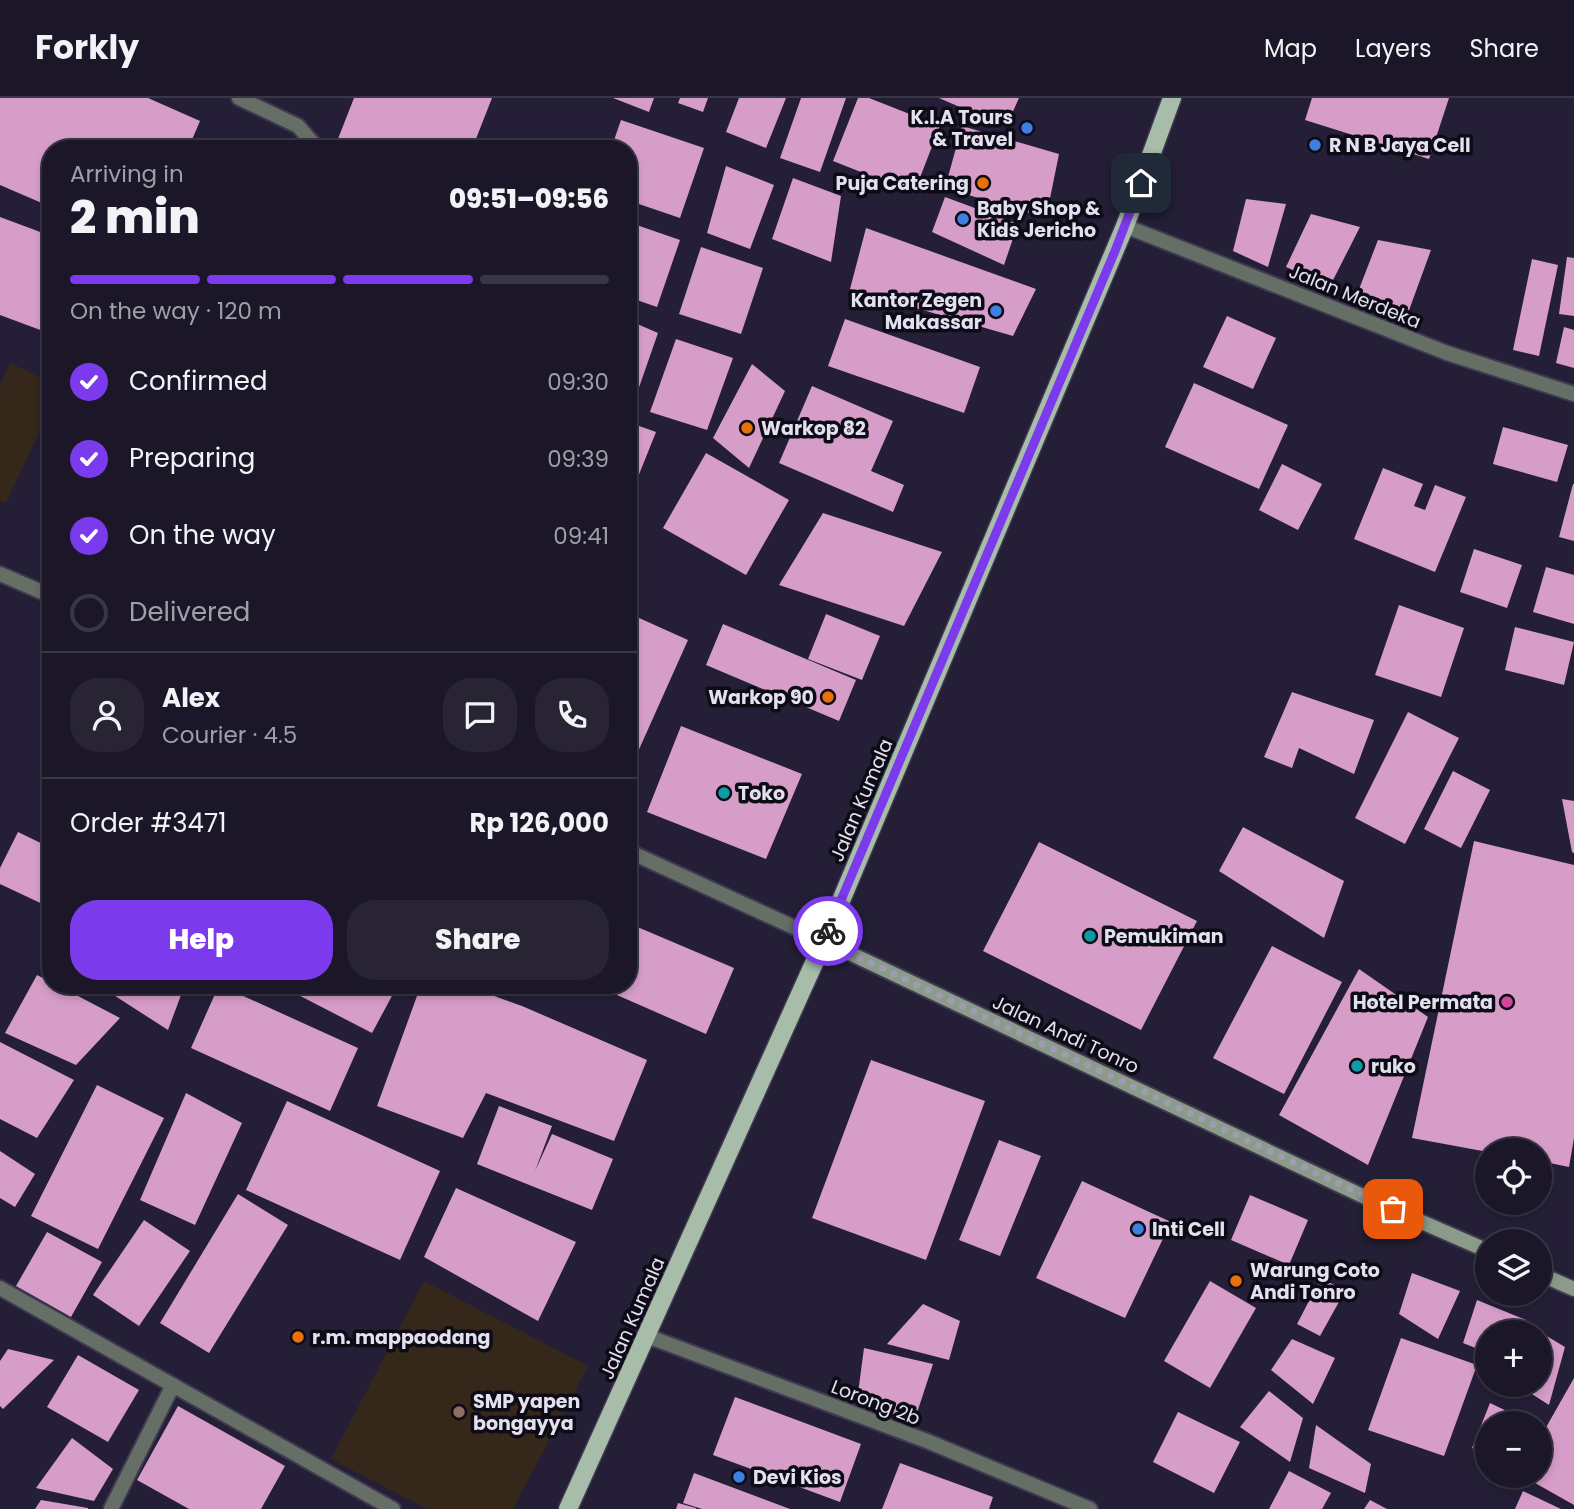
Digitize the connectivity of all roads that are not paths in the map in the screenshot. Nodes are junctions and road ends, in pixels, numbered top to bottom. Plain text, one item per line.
1 (239, 98) edge
2 (1172, 98) edge
3 (310, 140) edge
4 (1125, 226) junction
5 (1574, 394) edge
6 (0, 574) edge
7 (42, 592) edge
8 (637, 854) edge
9 (824, 941) junction
10 (1475, 1245) edge
11 (1552, 1279) edge
12 (0, 1289) edge
13 (1574, 1289) edge
14 (647, 1336) junction
15 (173, 1385) junction
16 (111, 1509) edge
17 (393, 1509) edge
18 (568, 1509) edge
19 (1090, 1509) edge

1 - 3 street
2 - 4 main road, Jalan Kumala
4 - 5 street, Jalan Merdeka
4 - 9 main road, Jalan Kumala
6 - 7 street
8 - 9 street, Jalan Andi Tonro
9 - 10 main road, Jalan Andi Tonro
9 - 14 main road, Jalan Kumala
11 - 13 main road
12 - 15 street
14 - 18 main road, Jalan Kumala
14 - 19 street, Lorong 2b
15 - 16 street
15 - 17 street

